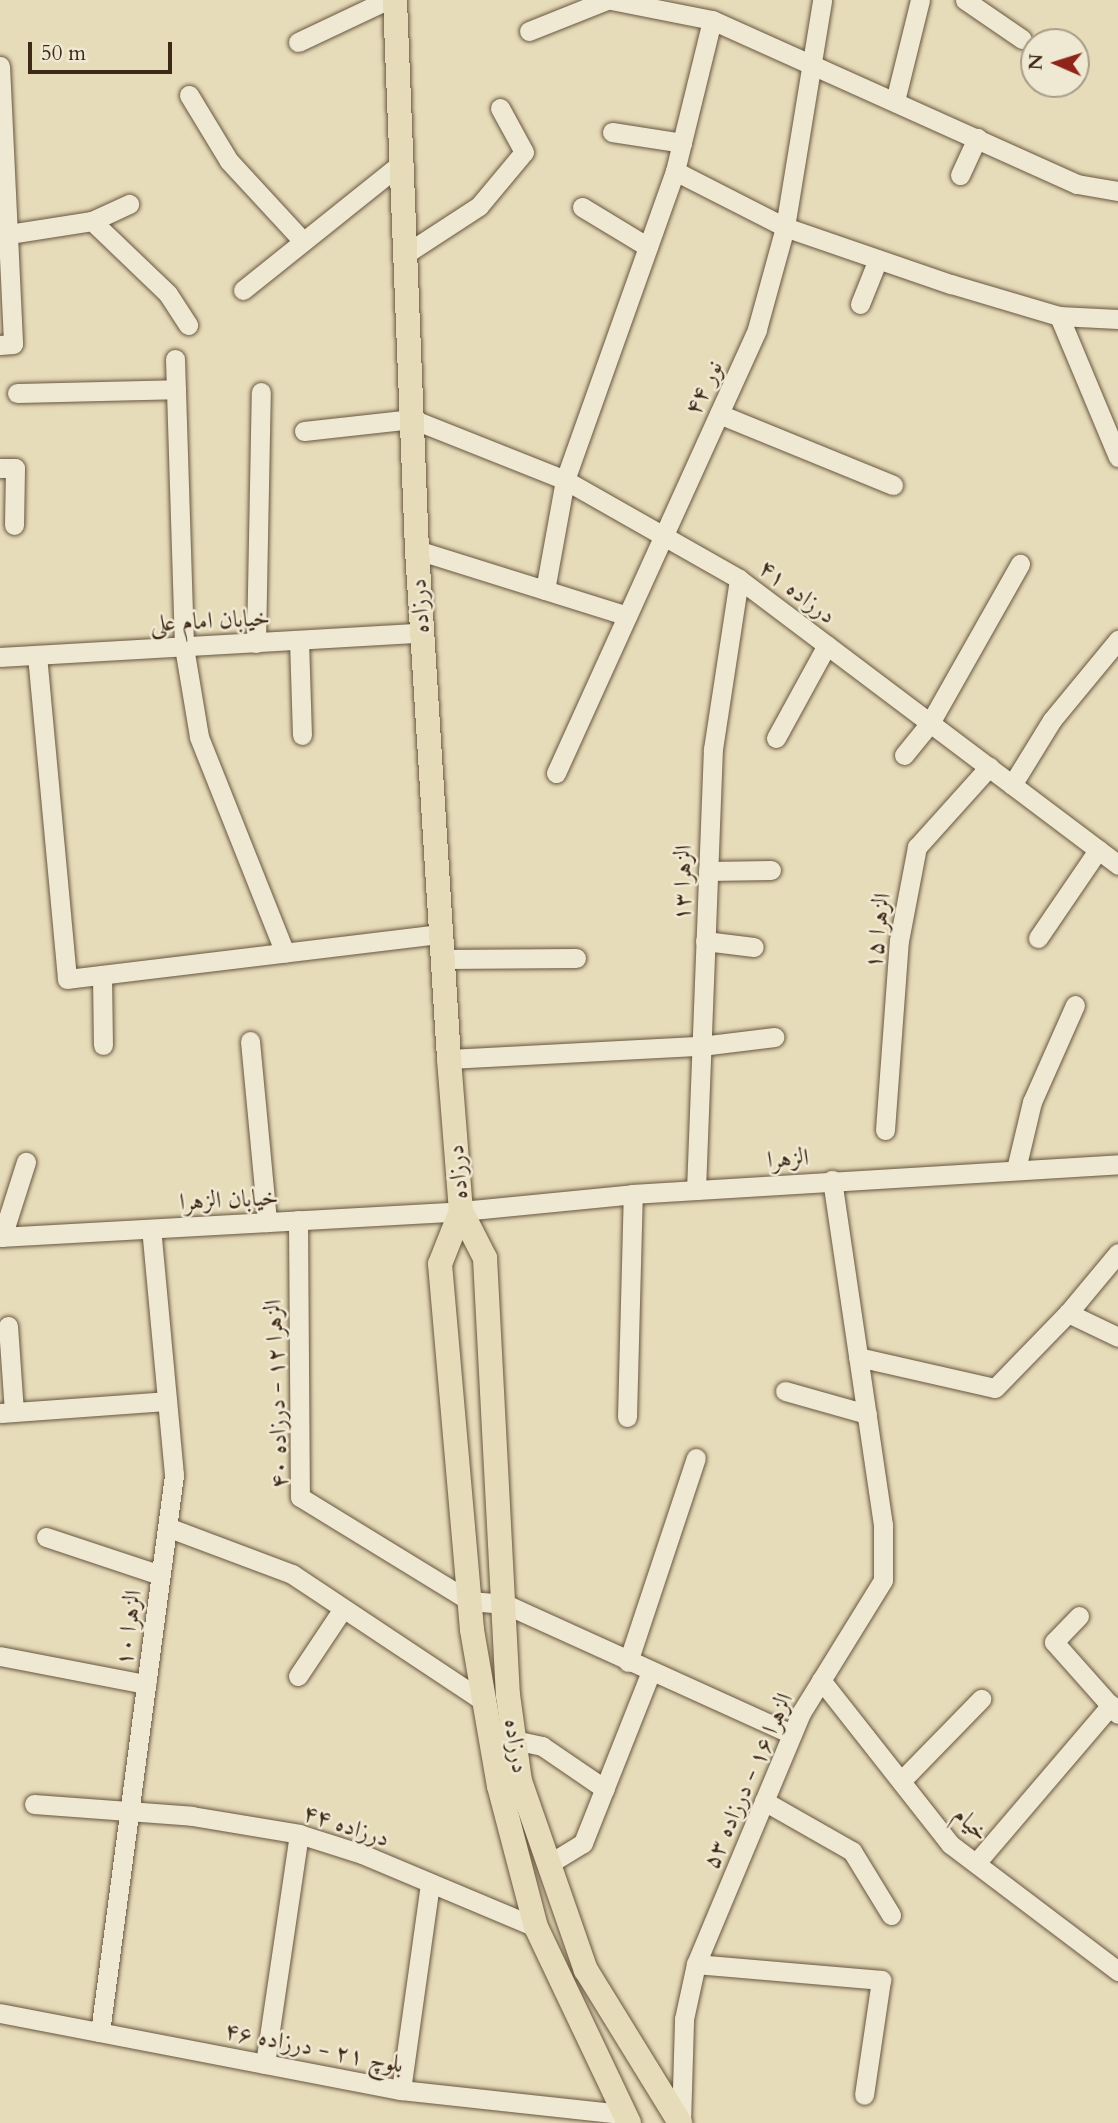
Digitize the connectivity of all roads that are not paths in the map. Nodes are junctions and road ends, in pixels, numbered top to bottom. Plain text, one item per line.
1 (387, 0) edge
2 (395, 0) edge
3 (609, 0) edge
4 (822, 0) edge
5 (920, 0) edge
6 (965, 0) edge
7 (712, 20) junction
8 (529, 31) dead end
9 (1020, 38) edge
10 (298, 42) dead end
11 (812, 63) junction
12 (0, 66) edge
13 (189, 94) dead end
14 (895, 101) junction
15 (500, 108) dead end
16 (612, 132) dead end
17 (977, 138) junction
18 (682, 143) junction
19 (403, 162) junction
20 (675, 171) junction
21 (960, 175) dead end
22 (1118, 191) edge
23 (129, 204) dead end
24 (582, 207) dead end
25 (92, 221) junction
26 (785, 228) junction
27 (9, 234) junction
28 (302, 240) junction
29 (648, 247) junction
30 (407, 253) junction
31 (878, 259) junction
32 (243, 290) dead end
33 (860, 304) dead end
34 (1059, 316) junction
35 (1118, 319) edge
36 (188, 325) dead end
37 (6, 344) edge
38 (175, 359) dead end
39 (176, 389) junction
40 (17, 393) dead end
41 (261, 393) dead end
42 (719, 414) junction
43 (412, 419) junction
44 (304, 430) dead end
45 (1118, 457) edge
46 (0, 468) edge
47 (565, 480) junction
48 (892, 485) dead end
49 (14, 525) dead end
50 (663, 536) junction
51 (417, 550) junction
52 (1020, 564) dead end
53 (739, 579) junction
54 (545, 590) junction
55 (627, 616) junction
56 (422, 634) junction
57 (299, 640) junction
58 (1118, 640) edge
59 (256, 643) junction
60 (827, 645) junction
61 (184, 647) junction
62 (37, 654) junction
63 (0, 657) edge
64 (930, 723) junction
65 (302, 734) dead end
66 (776, 738) dead end
67 (904, 755) dead end
68 (989, 767) junction
69 (556, 773) dead end
70 (1013, 785) junction
71 (1098, 850) junction
72 (1118, 864) edge
73 (771, 870) dead end
74 (708, 871) junction
75 (441, 934) junction
76 (1038, 938) dead end
77 (705, 941) junction
78 (754, 947) dead end
79 (285, 953) junction
80 (576, 958) dead end
81 (443, 959) junction
82 (102, 975) junction
83 (1075, 1004) dead end
84 (774, 1037) dead end
85 (250, 1041) dead end
86 (103, 1045) dead end
87 (701, 1046) junction
88 (449, 1059) junction
89 (885, 1130) dead end
90 (26, 1162) dead end
91 (1118, 1164) edge
92 (1016, 1169) junction
93 (832, 1180) junction
94 (696, 1190) junction
95 (633, 1194) junction
96 (461, 1211) junction
97 (298, 1220) junction
98 (267, 1222) junction
99 (151, 1229) junction
100 (1, 1237) edge
101 (1118, 1253) edge
102 (1068, 1313) junction
103 (8, 1326) dead end
104 (1118, 1337) edge
105 (858, 1357) junction
106 (785, 1391) dead end
107 (167, 1401) junction
108 (7, 1413) edge
109 (866, 1413) junction
110 (626, 1417) dead end
111 (696, 1458) dead end
112 (167, 1527) junction
113 (46, 1537) dead end
114 (160, 1575) junction
115 (470, 1601) junction
116 (505, 1604) junction
117 (342, 1609) junction
118 (1079, 1616) dead end
119 (0, 1656) edge
120 (628, 1662) junction
121 (652, 1671) junction
122 (298, 1676) dead end
123 (821, 1680) junction
124 (146, 1684) junction
125 (981, 1699) dead end
126 (485, 1702) junction
127 (1114, 1709) edge
128 (792, 1734) junction
129 (514, 1740) junction
130 (901, 1781) junction
131 (604, 1789) junction
132 (764, 1801) junction
133 (34, 1804) dead end
134 (129, 1812) junction
135 (299, 1835) junction
136 (976, 1863) junction
137 (547, 1865) junction
138 (430, 1884) junction
139 (891, 1915) dead end
140 (537, 1927) junction
141 (696, 1964) junction
142 (1118, 1970) edge
143 (0, 2013) edge
144 (100, 2032) junction
145 (265, 2064) junction
146 (401, 2090) junction
147 (864, 2095) dead end
148 (625, 2118) edge
149 (681, 2123) edge

1 - 10 street
2 - 19 main road, درزاده
3 - 7 street
3 - 8 street
4 - 11 street, نور ۴۴
5 - 14 street
6 - 9 street
7 - 11 street
7 - 18 street
11 - 14 street
11 - 26 street, نور ۴۴
12 - 27 street
13 - 28 street
14 - 17 street
15 - 30 street
16 - 18 street
17 - 21 street
17 - 22 street
18 - 20 street
19 - 28 street
19 - 30 main road, درزاده
20 - 26 street
20 - 29 street
23 - 25 street
24 - 29 street
25 - 27 street
25 - 36 street
26 - 31 street
26 - 42 street, نور ۴۴
27 - 37 street
28 - 32 street
29 - 47 street
30 - 43 main road, درزاده
31 - 33 street
31 - 34 street
34 - 35 street
34 - 45 street
38 - 39 street
39 - 40 street
39 - 61 street
41 - 59 street
42 - 48 street
42 - 50 street, نور ۴۴
43 - 44 street
43 - 47 street, درزاده ۴۱
43 - 51 main road, درزاده
46 - 49 street
47 - 50 street, درزاده ۴۱
47 - 54 street
50 - 53 street, درزاده ۴۱
50 - 55 street, نور ۴۴
51 - 54 street
51 - 56 main road, درزاده
52 - 64 street
53 - 60 street, درزاده ۴۱
53 - 74 street, الزهرا ۱۳
54 - 55 street
55 - 69 street, نور ۴۴
56 - 57 street, خیابان امام علی
56 - 75 main road, درزاده
57 - 59 street, خیابان امام علی
57 - 65 street
58 - 70 street
59 - 61 street, خیابان امام علی
60 - 64 street, درزاده ۴۱
60 - 66 street
61 - 62 street, خیابان امام علی
61 - 79 street
62 - 63 street, خیابان امام علی
62 - 82 street
64 - 67 street
64 - 68 street, درزاده ۴۱
68 - 70 street, درزاده ۴۱
68 - 89 street, الزهرا ۱۵
70 - 71 street, درزاده ۴۱
71 - 72 street, درزاده ۴۱
71 - 76 street
73 - 74 street
74 - 77 street, الزهرا ۱۳
75 - 79 street
75 - 81 main road, درزاده
77 - 78 street
77 - 87 street, الزهرا ۱۳
79 - 82 street
80 - 81 street
81 - 88 main road, درزاده
82 - 86 street
83 - 92 street
84 - 87 street
85 - 98 street
87 - 88 street
87 - 94 street, الزهرا ۱۳
88 - 96 main road, درزاده
90 - 100 street
91 - 92 street, الزهرا
92 - 93 street, الزهرا
93 - 94 street, الزهرا
93 - 105 street, الزهرا ۱۶ - درزاده ۵۳
94 - 95 street, الزهرا
95 - 96 street, الزهرا
95 - 110 street
96 - 97 street, خیابان الزهرا
96 - 115 main road, درزاده
96 - 116 main road, درزاده
97 - 98 street, خیابان الزهرا
97 - 115 street, الزهرا ۱۲ - درزاده ۴۰
98 - 99 street, خیابان الزهرا
99 - 100 street, خیابان الزهرا
99 - 107 street, الزهرا ۱۰
101 - 102 street
102 - 104 street
102 - 105 street
103 - 108 street
105 - 109 street, الزهرا ۱۶ - درزاده ۵۳
106 - 109 street
107 - 108 street
107 - 112 street, الزهرا ۱۰
109 - 123 street, الزهرا ۱۶ - درزاده ۵۳
111 - 120 street
112 - 114 street, الزهرا ۱۰
112 - 117 street
113 - 114 street
114 - 124 street, الزهرا ۱۰
115 - 116 street
115 - 126 main road, درزاده
116 - 120 street
116 - 129 main road, درزاده
117 - 122 street
117 - 126 street
118 - 127 street
119 - 124 street
120 - 121 street
121 - 128 street
121 - 131 street
123 - 128 street, الزهرا ۱۶ - درزاده ۵۳
123 - 130 street, خیام
124 - 134 street, الزهرا ۱۰
125 - 130 street
126 - 140 main road, درزاده
127 - 136 street
128 - 132 street, الزهرا ۱۶ - درزاده ۵۳
129 - 131 street
129 - 137 main road, درزاده
130 - 136 street, خیام
131 - 137 street
132 - 139 street
132 - 141 street, الزهرا ۱۶ - درزاده ۵۳
133 - 134 street, درزاده ۴۴
134 - 135 street, درزاده ۴۴
134 - 144 street, الزهرا ۱۰
135 - 138 street, درزاده ۴۴
135 - 145 street
136 - 142 street, خیام
137 - 149 main road, درزاده
138 - 140 street, درزاده ۴۴
138 - 146 street
140 - 148 main road, درزاده
141 - 147 street
141 - 149 street, الزهرا ۱۶ - درزاده ۵۳
143 - 144 street, بلوچ ۲۱ - درزاده ۴۶
144 - 145 street, بلوچ ۲۱ - درزاده ۴۶
145 - 146 street, بلوچ ۲۱ - درزاده ۴۶
146 - 148 street, بلوچ ۲۱ - درزاده ۴۶

